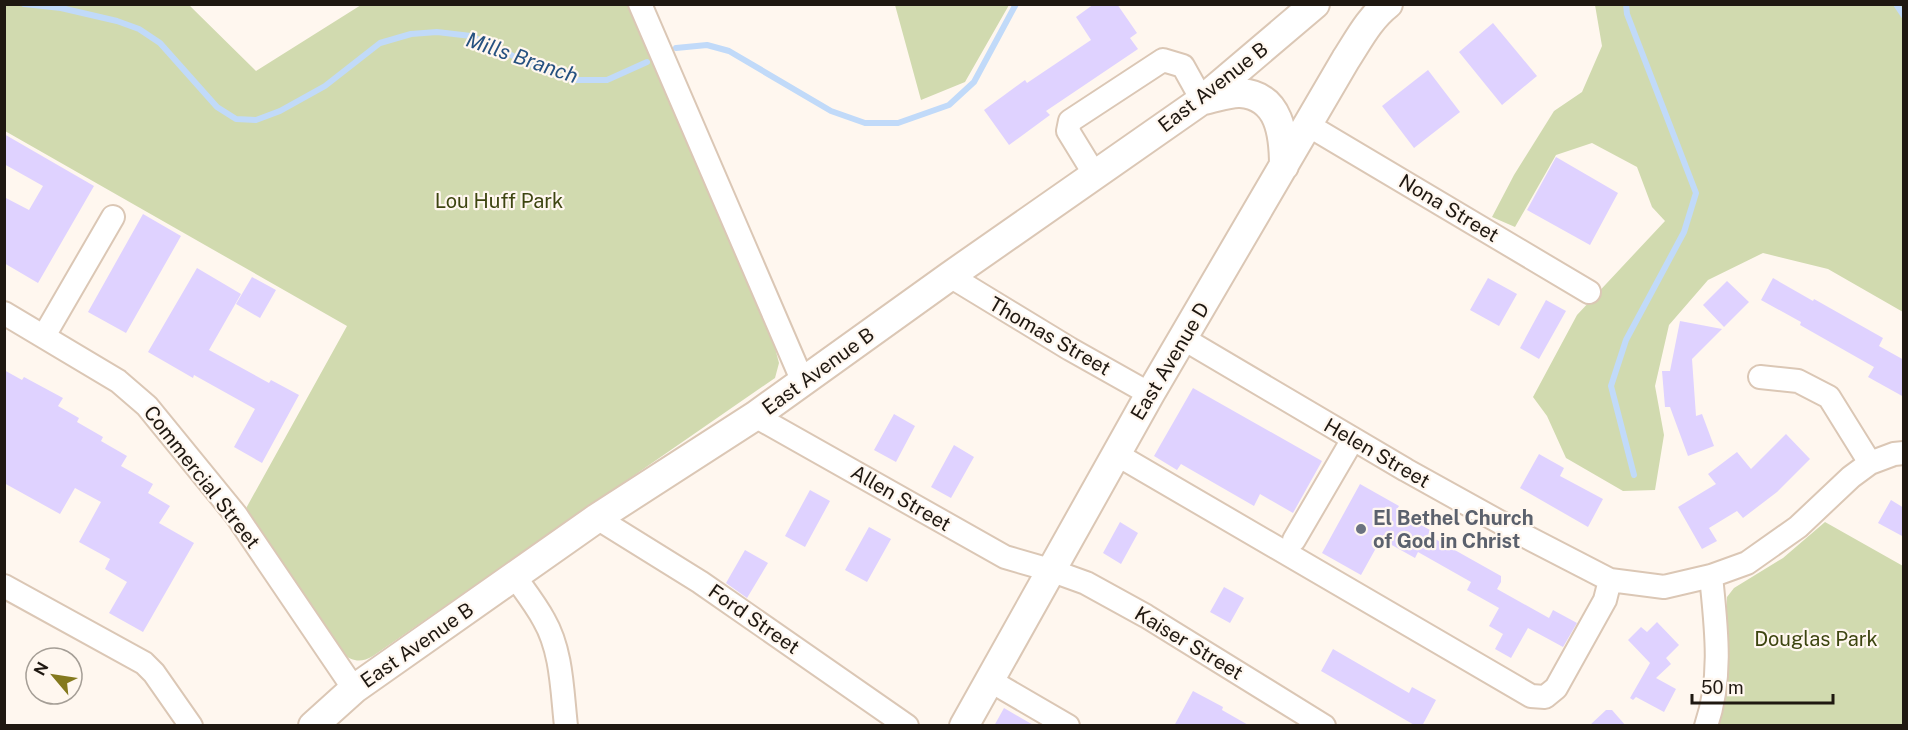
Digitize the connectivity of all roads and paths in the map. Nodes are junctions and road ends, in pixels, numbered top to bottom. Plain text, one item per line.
1 (640, 4) edge
2 (1315, 4) edge
3 (1388, 4) edge
4 (1202, 100) junction
5 (1308, 125) junction
6 (1284, 166) junction
7 (1095, 175) junction
8 (113, 217) dead end
9 (950, 276) junction
10 (1589, 292) dead end
11 (4, 313) edge
12 (44, 336) junction
13 (1184, 339) junction
14 (1760, 378) dead end
15 (803, 382) junction
16 (1150, 394) junction
17 (755, 416) junction
18 (1353, 439) junction
19 (1904, 453) edge
20 (1116, 454) junction
21 (1870, 463) junction
22 (597, 518) junction
23 (1294, 540) dead end
24 (1050, 570) junction
25 (1711, 576) junction
26 (515, 577) junction
27 (1610, 580) junction
28 (4, 586) edge
29 (989, 680) junction
30 (354, 689) junction
31 (191, 726) edge
32 (314, 726) edge
33 (566, 726) edge
34 (907, 726) edge
35 (964, 726) edge
36 (1068, 726) edge
37 (1324, 726) edge
38 (1706, 726) edge

1 - 15 street
2 - 4 main road, East Avenue B
3 - 5 main road, East Avenue D
4 - 6 main road
4 - 7 main road, East Avenue B
4 - 7 street
5 - 6 main road, East Avenue D
5 - 10 street, Nona Street
6 - 13 main road, East Avenue D
7 - 9 main road, East Avenue B
8 - 12 street
9 - 15 main road, East Avenue B
9 - 16 street, Thomas Street
11 - 12 street, Commercial Street
12 - 30 street, Commercial Street
13 - 16 main road, East Avenue D
13 - 18 street, Helen Street
14 - 21 street
15 - 17 main road, East Avenue B
16 - 20 main road, East Avenue D
17 - 22 main road, East Avenue B
17 - 24 street, Allen Street
18 - 23 street
18 - 27 street, Helen Street
19 - 21 street, Helen Street
20 - 24 main road, East Avenue D
20 - 27 street
21 - 25 street, Helen Street
22 - 26 main road, East Avenue B
22 - 34 street, Ford Street
24 - 29 main road, East Avenue D
24 - 37 street, Kaiser Street
25 - 27 street, Helen Street
25 - 38 street
26 - 30 main road, East Avenue B
26 - 33 street
28 - 31 street
29 - 35 main road, East Avenue D
29 - 36 street
30 - 32 main road, East Avenue B

